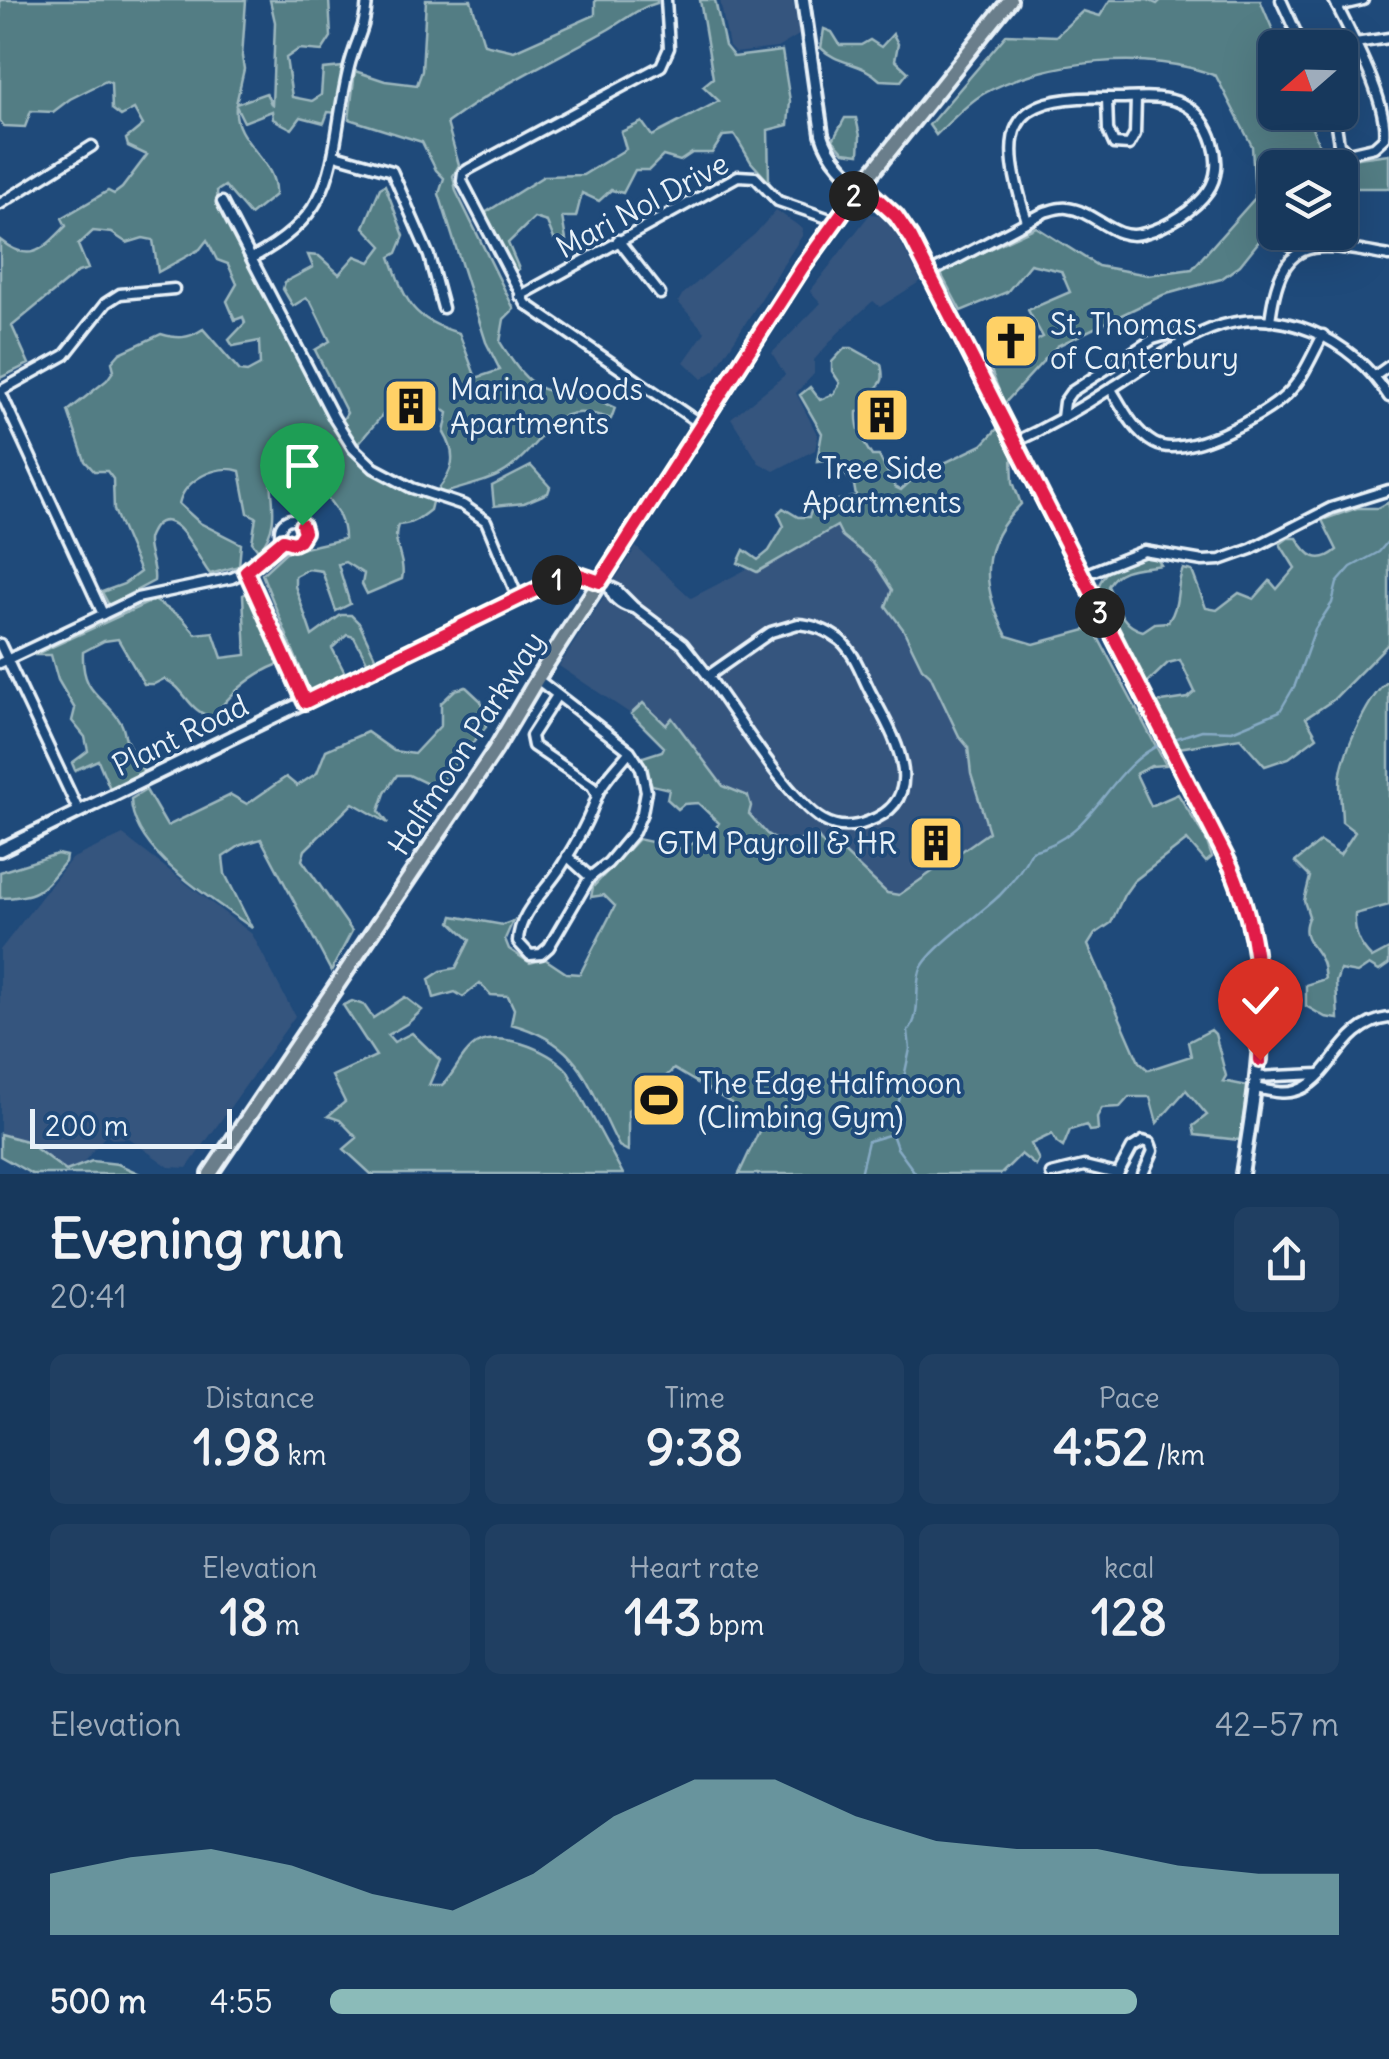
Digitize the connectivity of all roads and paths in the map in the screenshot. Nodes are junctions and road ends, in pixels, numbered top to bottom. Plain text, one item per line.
1 (366, 0) edge
2 (666, 0) edge
3 (804, 0) edge
4 (1010, 0) edge
5 (1281, 0) edge
6 (1364, 0) edge
7 (1336, 3) edge
8 (1295, 30) edge
9 (1349, 30) edge
10 (1389, 38) edge
11 (1358, 43) edge
12 (1358, 49) edge
13 (1389, 86) edge
14 (1376, 88) junction
15 (1107, 98) junction
16 (1136, 98) junction
17 (1337, 130) edge
18 (92, 146) dead end
19 (336, 155) junction
20 (862, 185) junction
21 (222, 202) dead end
22 (0, 204) edge
23 (836, 221) junction
24 (1026, 221) junction
25 (618, 240) junction
26 (1389, 256) edge
27 (252, 258) junction
28 (928, 274) junction
29 (174, 288) dead end
30 (660, 294) dead end
31 (520, 296) junction
32 (443, 308) dead end
33 (1270, 320) junction
34 (1323, 336) junction
35 (1186, 340) junction
36 (1389, 366) edge
37 (1375, 376) junction
38 (1110, 389) junction
39 (0, 391) edge
40 (1389, 396) edge
41 (1062, 418) junction
42 (702, 426) junction
43 (1013, 443) junction
44 (1389, 490) edge
45 (283, 540) dead end
46 (246, 571) junction
47 (1081, 576) junction
48 (605, 585) junction
49 (518, 598) junction
50 (103, 614) junction
51 (0, 644) edge
52 (4, 661) edge
53 (708, 676) junction
54 (537, 679) junction
55 (556, 697) junction
56 (305, 702) junction
57 (630, 751) junction
58 (597, 795) junction
59 (80, 812) junction
60 (0, 850) edge
61 (567, 856) junction
62 (590, 876) junction
63 (1389, 1018) edge
64 (1320, 1074) junction
65 (1256, 1082) junction
66 (210, 1174) edge
67 (1051, 1174) edge
68 (1118, 1174) edge
69 (1142, 1174) edge
70 (1242, 1174) edge

1 - 19 street
2 - 31 street
3 - 20 street
4 - 20 main road, Halfmoon Parkway
5 - 8 street
6 - 7 street
7 - 9 street
10 - 11 street
12 - 14 street
13 - 14 street
14 - 17 street
15 - 16 street
15 - 16 street
15 - 24 street
16 - 24 street
18 - 22 street
19 - 27 street
19 - 32 street
20 - 23 main road, Halfmoon Parkway
20 - 28 street
21 - 27 street
23 - 25 street, Mari Nol Drive
23 - 42 main road, Halfmoon Parkway
24 - 28 street
25 - 30 street
25 - 31 street, Mari Nol Drive
26 - 33 street
27 - 49 street
28 - 43 street
29 - 39 street
31 - 42 street
33 - 34 street
33 - 35 street
34 - 37 street
34 - 38 street
35 - 38 street
35 - 41 street
36 - 37 street
37 - 40 street
38 - 41 street
39 - 50 street
41 - 43 street
42 - 48 main road, Halfmoon Parkway
43 - 47 street
44 - 47 street
45 - 46 street
46 - 50 street
46 - 56 street
47 - 65 street
48 - 49 street, Plant Road
48 - 53 street
48 - 54 main road, Halfmoon Parkway
49 - 56 street, Plant Road
50 - 52 street
51 - 52 street
52 - 59 street
53 - 53 street
54 - 55 street
54 - 66 main road, Halfmoon Parkway
55 - 57 street
55 - 58 street
56 - 59 street, Plant Road
57 - 58 street
57 - 62 street
58 - 61 street
59 - 60 street, Plant Road
61 - 62 street
61 - 62 street
63 - 64 street
64 - 65 street
64 - 65 street
65 - 70 street
67 - 68 street
68 - 69 street

